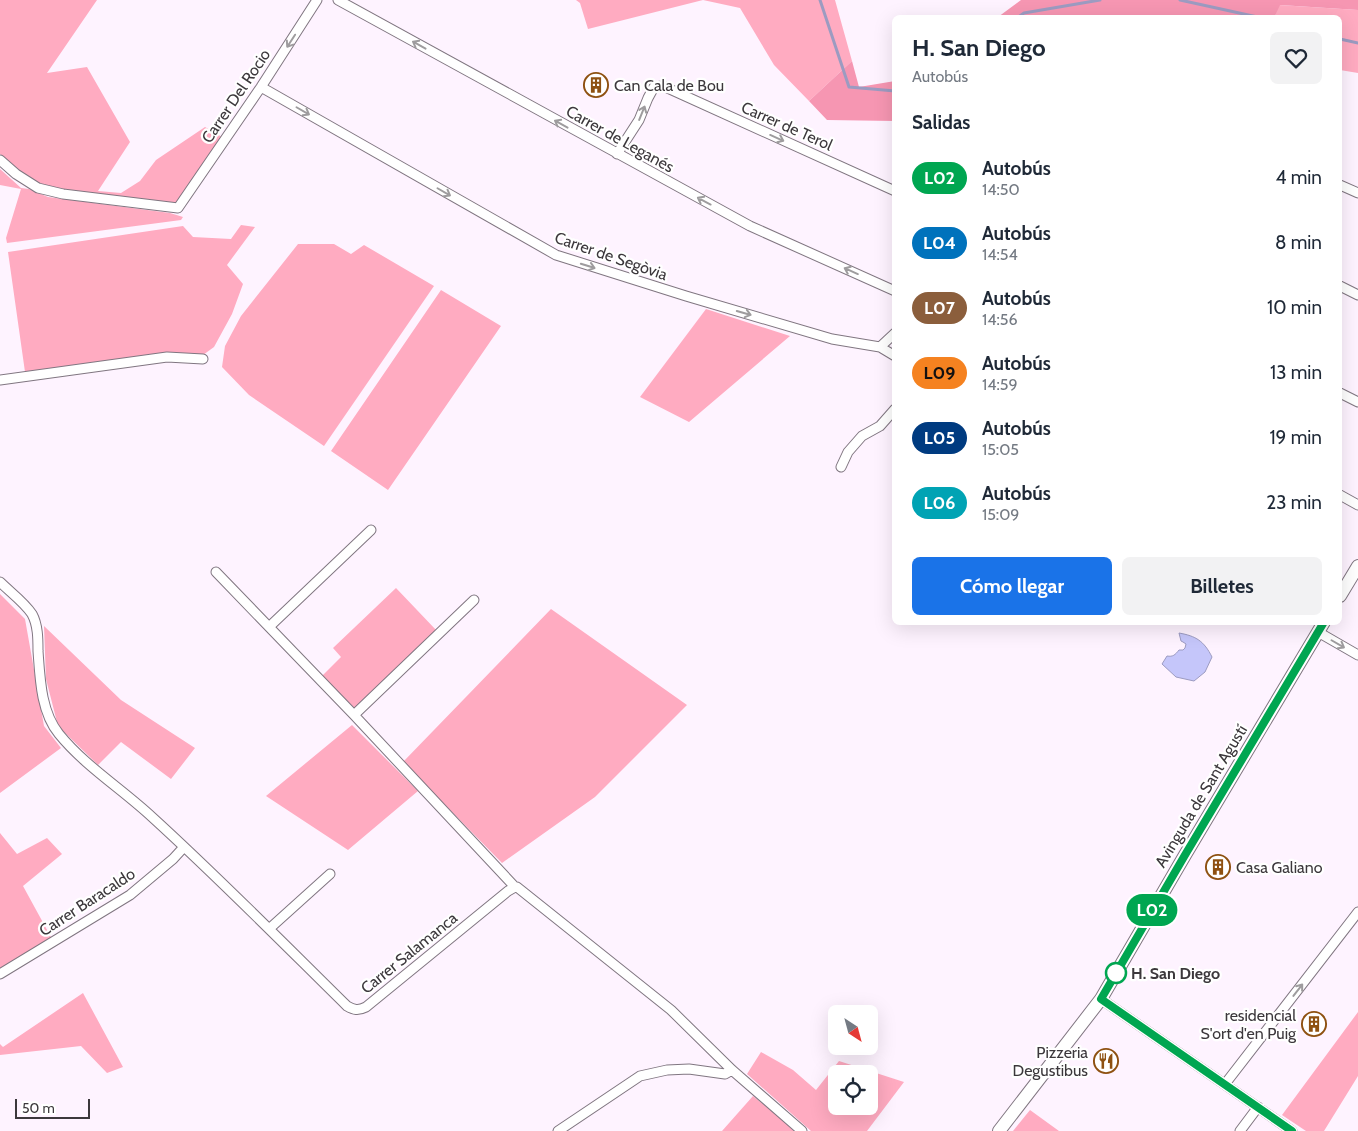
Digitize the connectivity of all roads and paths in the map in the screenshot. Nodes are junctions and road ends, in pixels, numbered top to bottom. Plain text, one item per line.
1 (317, 0) edge
2 (338, 0) edge
3 (261, 87) junction
4 (617, 154) junction
5 (0, 160) edge
6 (1342, 186) edge
7 (892, 189) edge
8 (1358, 193) edge
9 (1342, 287) edge
10 (892, 291) edge
11 (1358, 295) edge
12 (892, 336) edge
13 (880, 347) junction
14 (892, 354) edge
15 (204, 358) dead end
16 (0, 380) edge
17 (1342, 394) edge
18 (1358, 402) edge
19 (892, 412) edge
20 (841, 467) dead end
21 (1342, 496) edge
22 (1358, 505) edge
23 (371, 530) dead end
24 (1358, 566) edge
25 (216, 572) dead end
26 (0, 582) edge
27 (1342, 593) edge
28 (474, 600) dead end
29 (269, 627) junction
30 (1321, 627) edge
31 (1358, 655) edge
32 (354, 716) junction
33 (184, 847) junction
34 (330, 874) dead end
35 (515, 887) junction
36 (1358, 912) edge
37 (269, 929) junction
38 (0, 974) edge
39 (1101, 999) junction
40 (732, 1070) junction
41 (1225, 1084) junction
42 (1258, 1107) junction
43 (558, 1131) edge
44 (802, 1131) edge
45 (999, 1131) edge
46 (1240, 1131) edge
47 (1292, 1131) edge

1 -> 3 street, Carrer Del Rocio
4 -> 2 street, Carrer de Leganés
3 - 5 street, Carrer Del Rocio
3 -> 13 street, Carrer de Segòvia
4 -> 7 street, Carrer de Terol
10 -> 4 street, Carrer de Leganés
6 - 8 street
9 - 11 street
12 - 13 street
13 - 14 street, Carrer de Segòvia
15 - 16 street
17 - 18 street
19 - 20 street
21 - 22 street
23 - 29 street
24 - 27 street
25 - 29 street
26 - 33 street, Carrer Salamanca
28 - 32 street
29 - 32 street
30 -> 31 street
30 - 39 street, Avinguda de Sant Agustí
32 - 35 street
33 - 37 street, Carrer Salamanca
33 - 38 street, Carrer Baracaldo
34 - 37 street
35 - 37 street, Carrer Salamanca
35 - 40 street
41 -> 36 street
39 - 41 street
39 - 45 street, Avinguda de Sant Agustí
40 - 43 street
40 - 44 street
41 - 42 street
42 - 46 street
42 - 47 street

